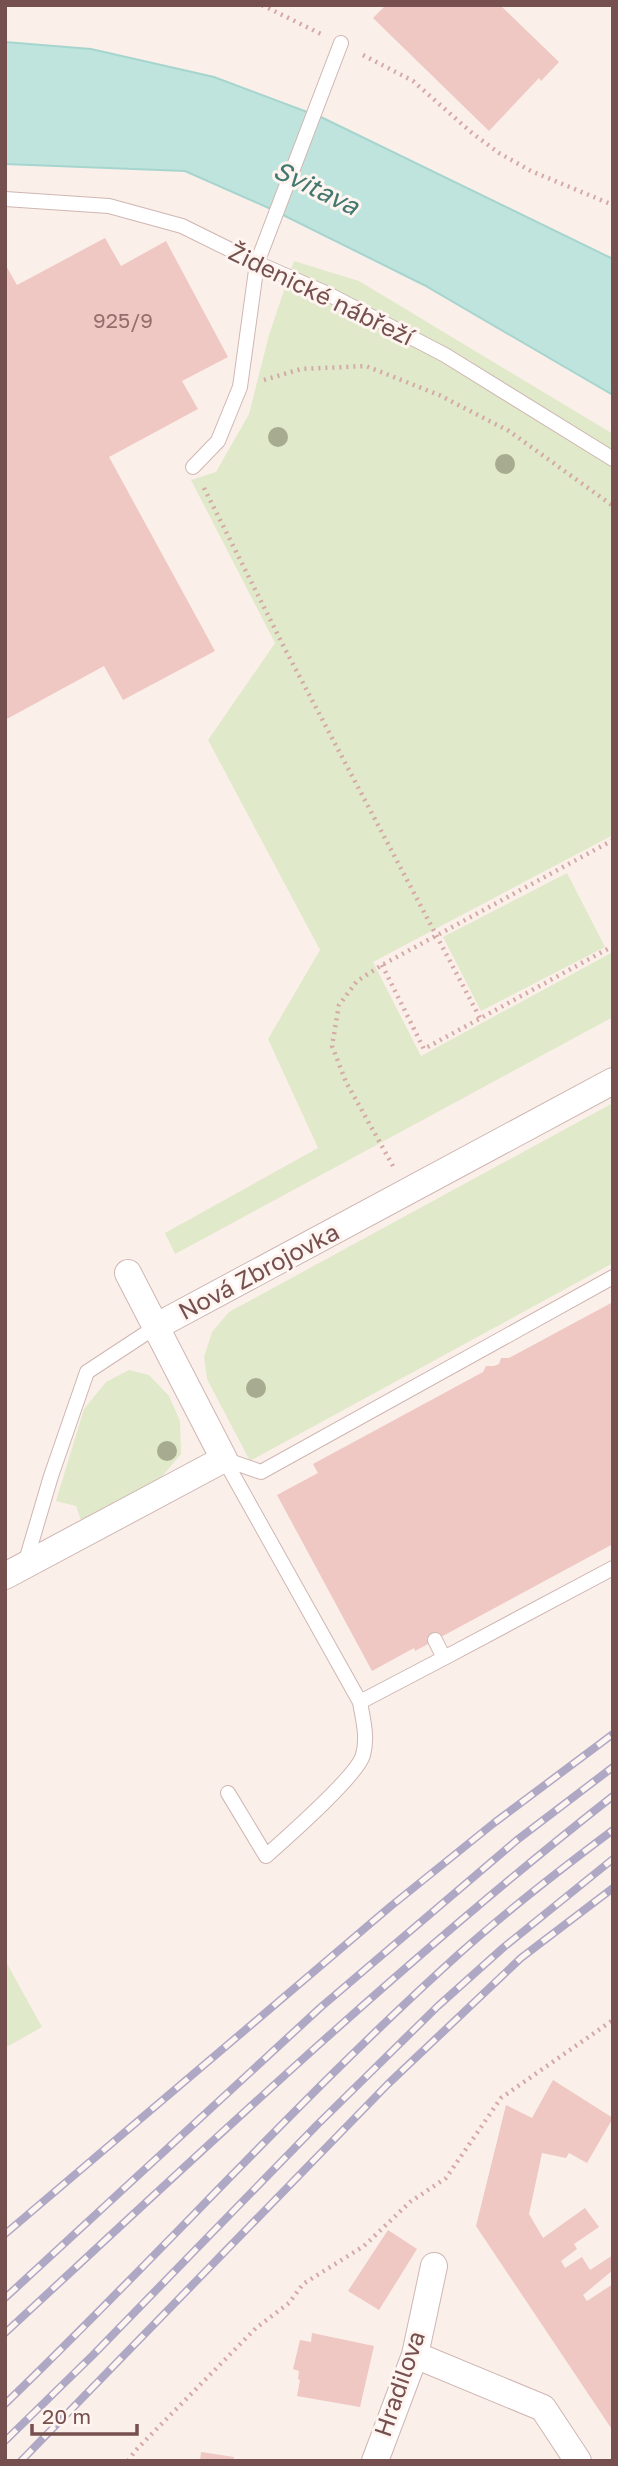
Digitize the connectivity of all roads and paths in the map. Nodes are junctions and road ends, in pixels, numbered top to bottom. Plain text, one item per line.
1 (262, 5) edge
2 (341, 43) junction
3 (5, 199) edge
4 (613, 205) edge
5 (257, 263) junction
6 (240, 387) junction
7 (613, 459) edge
8 (193, 467) joint
9 (613, 506) edge
10 (613, 840) edge
11 (435, 936) junction
12 (613, 946) edge
13 (382, 965) junction
14 (480, 1018) junction
15 (613, 1081) edge
16 (407, 1191) junction
17 (128, 1273) dead end
18 (613, 1277) edge
19 (157, 1326) junction
20 (224, 1459) junction
21 (613, 1568) edge
22 (15, 1571) edge
23 (435, 1640) dead end
24 (444, 1658) junction
25 (360, 1702) junction
26 (228, 1793) dead end
27 (613, 2020) edge
28 (434, 2266) dead end
29 (415, 2355) junction
30 (128, 2461) edge
31 (374, 2461) edge
32 (578, 2461) edge

1 - 2 path
2 - 4 path
2 - 5 lane
3 - 5 lane, Židenické nábřeží
5 - 6 lane
5 - 7 lane, Židenické nábřeží
6 - 8 lane
6 - 9 path
8 - 11 path
10 - 11 path
11 - 13 path
11 - 14 path
12 - 14 path
13 - 14 path
13 - 16 path
15 - 16 street, Nová Zbrojovka
16 - 19 street, Nová Zbrojovka
17 - 19 street
18 - 20 lane
19 - 20 street
19 - 22 lane, Nová Zbrojovka
20 - 22 street, Nová Zbrojovka
20 - 25 lane
21 - 24 lane
23 - 24 lane
24 - 25 lane
25 - 26 lane
27 - 30 path
28 - 29 street, Hradilova
29 - 31 street, Hradilova
29 - 32 street

